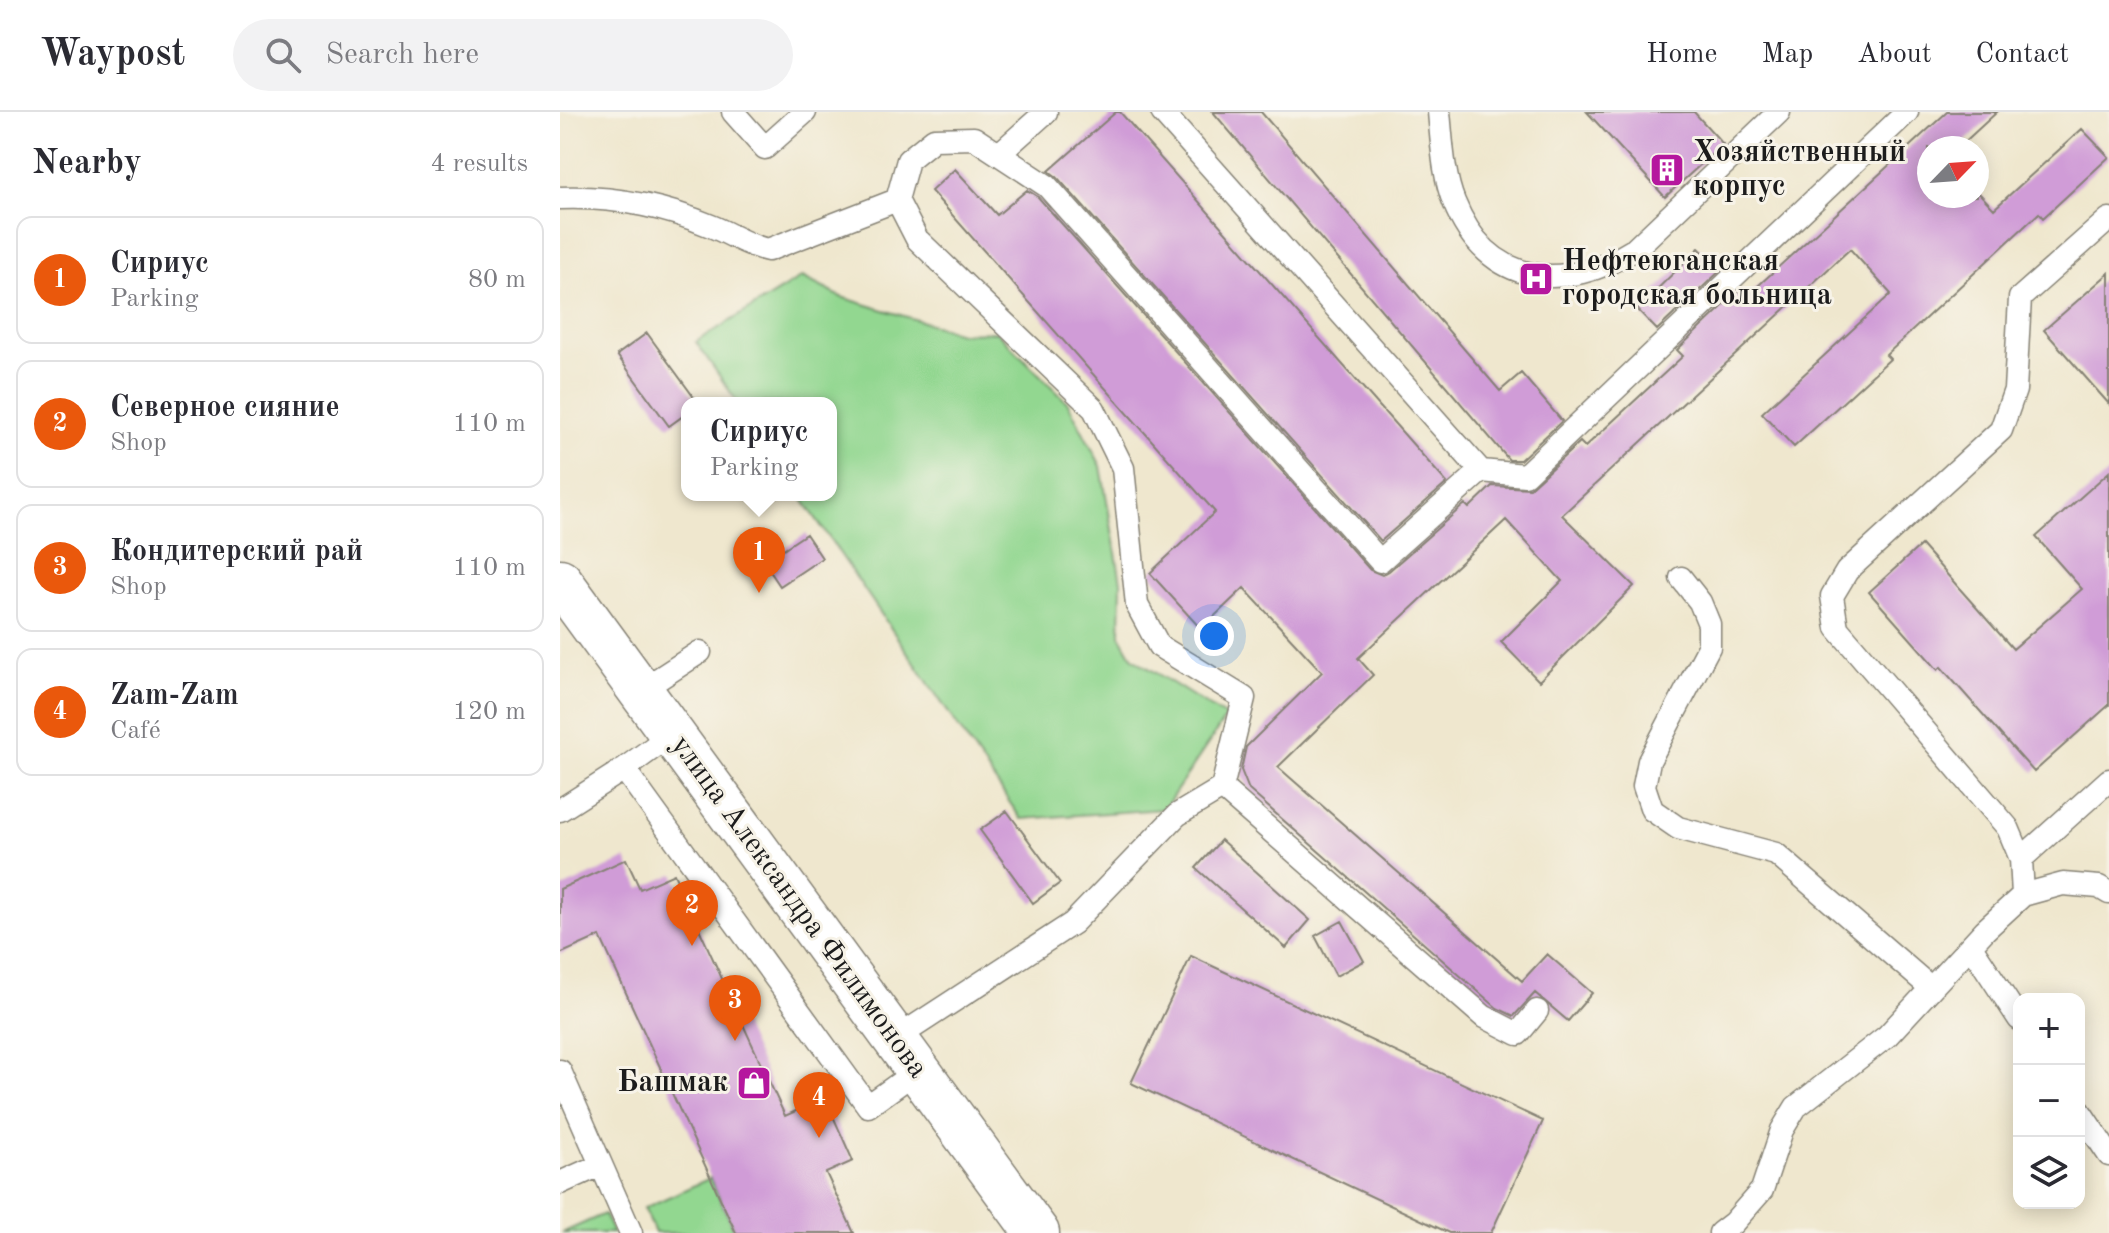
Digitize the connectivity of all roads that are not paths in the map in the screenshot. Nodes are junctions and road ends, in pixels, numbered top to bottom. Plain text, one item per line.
1 (733, 112) edge
2 (805, 112) edge
3 (1046, 112) edge
4 (1162, 112) edge
5 (1439, 112) edge
6 (1779, 112) edge
7 (1907, 112) edge
8 (999, 154) junction
9 (560, 198) edge
10 (897, 200) junction
11 (2109, 219) edge
12 (1481, 471) junction
13 (1681, 578) dead end
14 (560, 581) edge
15 (700, 652) dead end
16 (640, 691) junction
17 (672, 734) junction
18 (624, 769) junction
19 (2109, 780) edge
20 (1222, 788) junction
21 (560, 810) edge
22 (2021, 859) junction
23 (2109, 893) edge
24 (2023, 895) junction
25 (1971, 946) junction
26 (1931, 988) junction
27 (2013, 1010) edge
28 (1537, 1011) dead end
29 (906, 1054) junction
30 (560, 1071) edge
31 (2085, 1119) edge
32 (2109, 1155) edge
33 (600, 1165) junction
34 (560, 1183) edge
35 (631, 1233) edge
36 (1037, 1233) edge
37 (1720, 1233) edge

1 - 2 lane
3 - 8 lane
4 - 12 lane
5 - 6 lane
7 - 12 lane
8 - 10 lane
8 - 12 lane
9 - 10 lane
10 - 20 lane
11 - 22 lane
13 - 26 lane
14 - 16 main road, улица Александра Филимонова
15 - 16 lane
16 - 17 main road, улица Александра Филимонова
17 - 18 lane
17 - 29 main road, улица Александра Филимонова
18 - 21 lane
18 - 29 lane
19 - 22 lane
20 - 28 lane
20 - 29 lane
22 - 24 lane
23 - 24 lane
24 - 25 lane
25 - 26 lane
25 - 27 lane
26 - 37 lane
29 - 36 main road, улица Александра Филимонова
30 - 33 lane
31 - 32 lane
33 - 34 lane
33 - 35 lane

